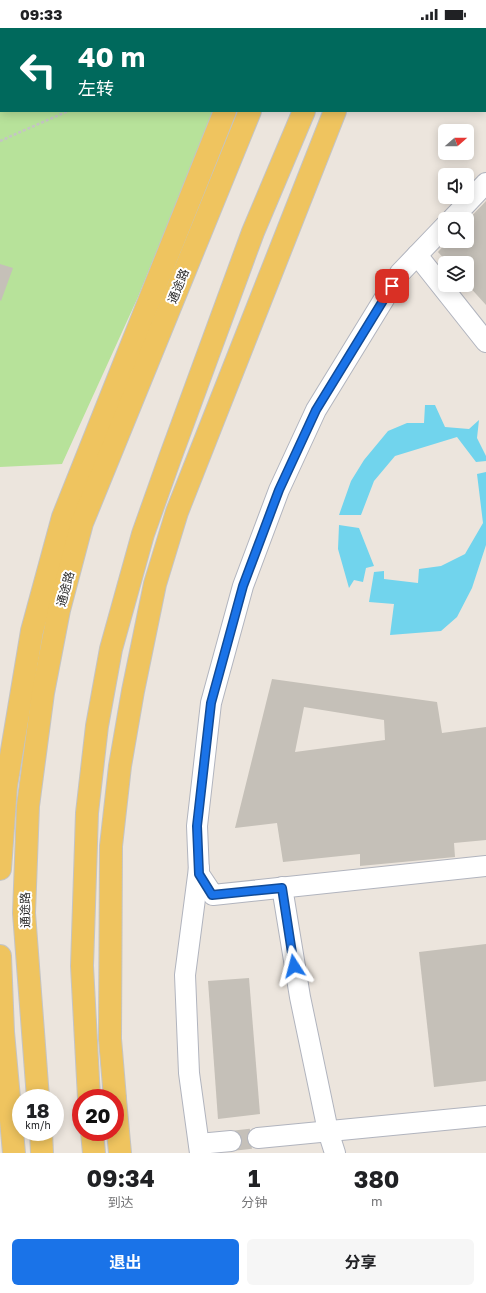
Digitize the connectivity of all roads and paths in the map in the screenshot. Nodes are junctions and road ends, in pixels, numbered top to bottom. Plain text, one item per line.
1 (66, 112) edge
2 (225, 112) edge
3 (250, 112) edge
4 (304, 112) edge
5 (335, 112) edge
6 (0, 141) edge
7 (486, 183) edge
8 (459, 212) edge
9 (438, 233) edge
10 (417, 255) junction
11 (486, 342) edge
12 (486, 866) edge
13 (199, 868) junction
14 (0, 869) edge
15 (282, 888) junction
16 (0, 956) edge
17 (37, 1089) edge
18 (89, 1089) edge
19 (114, 1089) edge
20 (486, 1116) edge
21 (328, 1131) junction
22 (258, 1138) tunnel mouth
23 (41, 1141) edge
24 (93, 1141) edge
25 (119, 1141) edge
26 (231, 1141) tunnel mouth
27 (199, 1148) edge
28 (14, 1153) edge
29 (42, 1153) edge
30 (94, 1153) edge
31 (120, 1153) edge
32 (335, 1153) edge

1 - 6 path
2 - 14 main road
3 - 17 main road, 通途路
4 - 18 main road
5 - 19 main road
7 - 8 street
9 - 10 street
10 - 11 street
10 - 13 street
12 - 15 street
13 - 15 street
13 - 27 street
15 - 21 street
16 - 28 main road
20 - 21 street
21 - 22 street
21 - 32 street
23 - 29 main road
24 - 30 main road
25 - 31 main road
26 - 27 street

